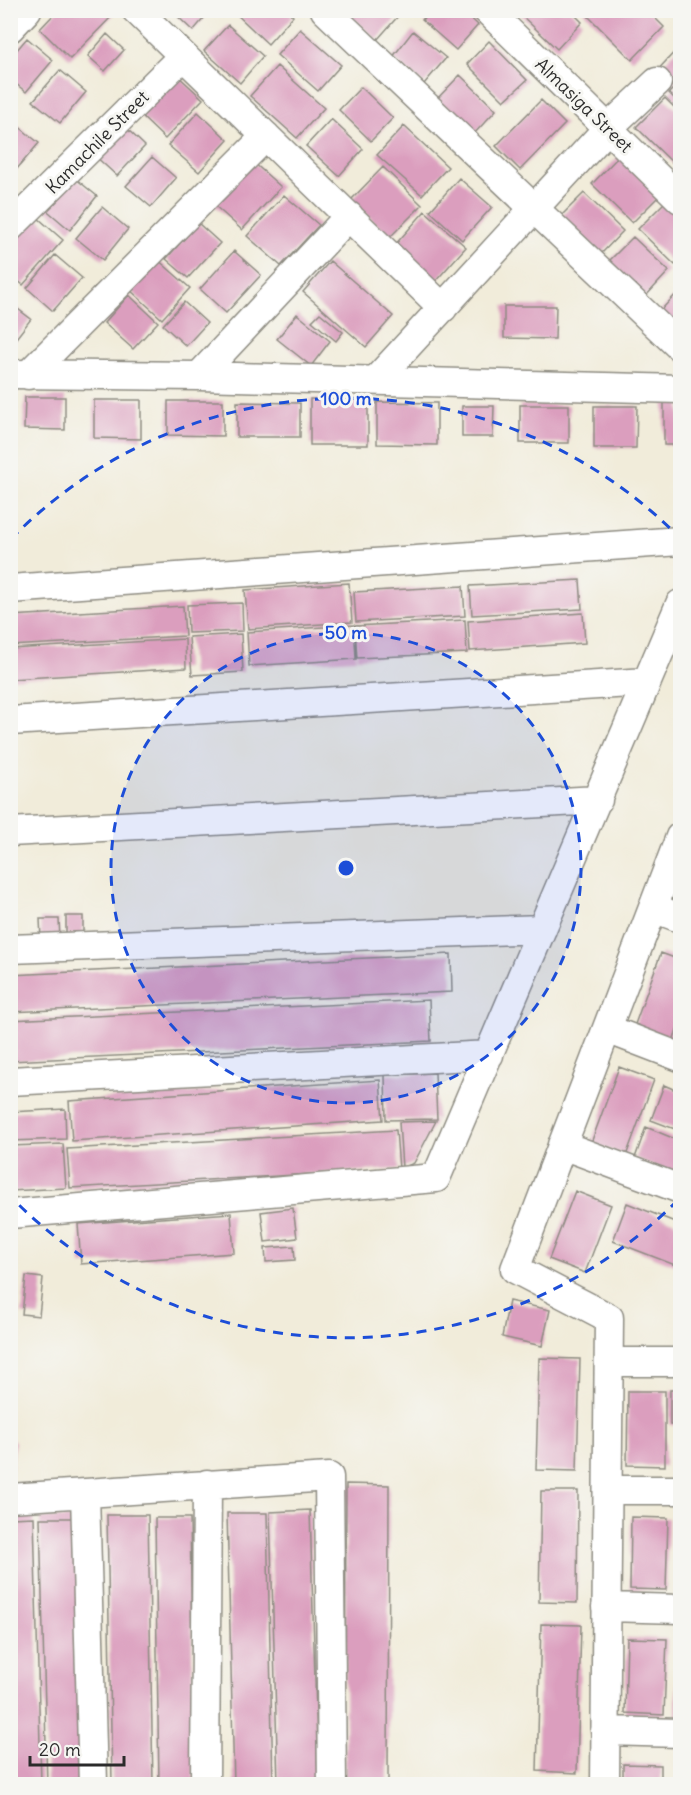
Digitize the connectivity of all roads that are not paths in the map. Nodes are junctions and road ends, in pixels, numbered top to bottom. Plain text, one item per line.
1 (27, 10) edge
2 (136, 10) edge
3 (325, 10) edge
4 (488, 10) edge
5 (10, 28) edge
6 (183, 56) junction
7 (657, 82) dead end
8 (608, 129) junction
9 (266, 136) junction
10 (681, 199) edge
11 (534, 209) junction
12 (349, 216) junction
13 (10, 227) edge
14 (443, 308) junction
15 (681, 347) edge
16 (19, 375) edge
17 (199, 376) junction
18 (376, 381) junction
19 (681, 389) edge
20 (681, 541) edge
21 (10, 588) edge
22 (681, 604) edge
23 (647, 682) junction
24 (10, 721) edge
25 (598, 800) junction
26 (10, 832) edge
27 (681, 837) edge
28 (653, 908) junction
29 (681, 918) edge
30 (542, 929) junction
31 (10, 949) edge
32 (607, 1029) junction
33 (489, 1055) junction
34 (681, 1057) edge
35 (10, 1081) edge
36 (562, 1145) junction
37 (681, 1189) edge
38 (10, 1214) edge
39 (609, 1362) junction
40 (681, 1362) edge
41 (207, 1484) junction
42 (608, 1490) junction
43 (681, 1490) edge
44 (85, 1494) junction
45 (10, 1498) edge
46 (606, 1607) junction
47 (681, 1610) edge
48 (605, 1731) junction
49 (681, 1733) edge
50 (93, 1785) edge
51 (204, 1785) edge
52 (332, 1785) edge
53 (605, 1785) edge

1 - 5 street
2 - 6 street
3 - 11 street
4 - 8 street, Almasiga Street
6 - 9 street
6 - 13 street, Kamachile Street
7 - 8 street
8 - 10 street, Almasiga Street
8 - 11 street
9 - 12 street
9 - 16 street
11 - 14 street
11 - 15 street
12 - 14 street
12 - 17 street
14 - 18 street
16 - 17 street
17 - 18 street
18 - 19 street
20 - 21 street
22 - 23 street
23 - 24 street
23 - 25 street
25 - 26 street
25 - 30 street
27 - 28 street
28 - 29 street
28 - 32 street
30 - 31 street
30 - 33 street
32 - 34 street
32 - 36 street
33 - 35 street
33 - 38 street
36 - 37 street
36 - 39 street
39 - 40 street
39 - 42 street
41 - 44 street
41 - 51 street
41 - 52 street
42 - 43 street
42 - 46 street
44 - 45 street
44 - 50 street
46 - 47 street
46 - 48 street
48 - 49 street
48 - 53 street

